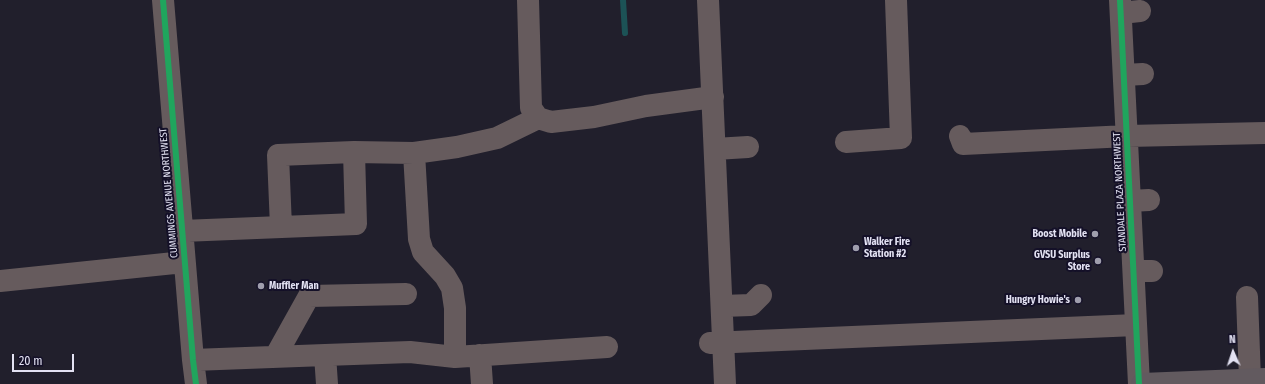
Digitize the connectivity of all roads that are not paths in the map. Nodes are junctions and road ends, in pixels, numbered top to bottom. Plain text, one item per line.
1 (164, 0) edge
2 (528, 0) edge
3 (896, 0) edge
4 (714, 8) edge
5 (1127, 8) edge
6 (713, 97) junction
7 (538, 118) junction
8 (1265, 133) edge
9 (854, 136) dead end
10 (1127, 136) junction
11 (961, 140) dead end
12 (748, 147) dead end
13 (715, 149) junction
14 (354, 152) junction
15 (414, 153) junction
16 (281, 227) junction
17 (182, 231) junction
18 (184, 262) junction
19 (0, 281) edge
20 (717, 292) junction
21 (406, 294) dead end
22 (761, 295) dead end
23 (1253, 304) edge
24 (1136, 325) junction
25 (717, 343) junction
26 (607, 347) dead end
27 (326, 355) junction
28 (480, 355) junction
29 (275, 357) junction
30 (455, 357) junction
31 (193, 360) junction
32 (1258, 379) edge
33 (196, 384) edge
34 (327, 384) edge
35 (482, 384) edge
36 (725, 384) edge
37 (1140, 384) edge

1 - 17 street, CUMMINGS AVENUE NORTHWEST
2 - 7 street
3 - 9 street
4 - 6 street
5 - 10 street, STANDALE PLAZA NORTHWEST
6 - 7 street
6 - 13 street
7 - 15 street
8 - 10 street, STANDALE PLAZA NORTHWEST
10 - 11 street, STANDALE PLAZA NORTHWEST
10 - 24 street, STANDALE PLAZA NORTHWEST
12 - 13 street
13 - 20 street
14 - 15 street
14 - 16 street
14 - 16 street
15 - 30 street
16 - 17 street
17 - 18 street, CUMMINGS AVENUE NORTHWEST
18 - 19 street
18 - 31 street, CUMMINGS AVENUE NORTHWEST
20 - 22 street
20 - 25 street
21 - 29 street
23 - 32 street
24 - 25 street
24 - 37 street, STANDALE PLAZA NORTHWEST
25 - 36 street
26 - 28 street
27 - 29 street
27 - 30 street
27 - 34 street
28 - 30 street
28 - 35 street
29 - 31 street
31 - 33 street, CUMMINGS AVENUE NORTHWEST
32 - 37 highway

